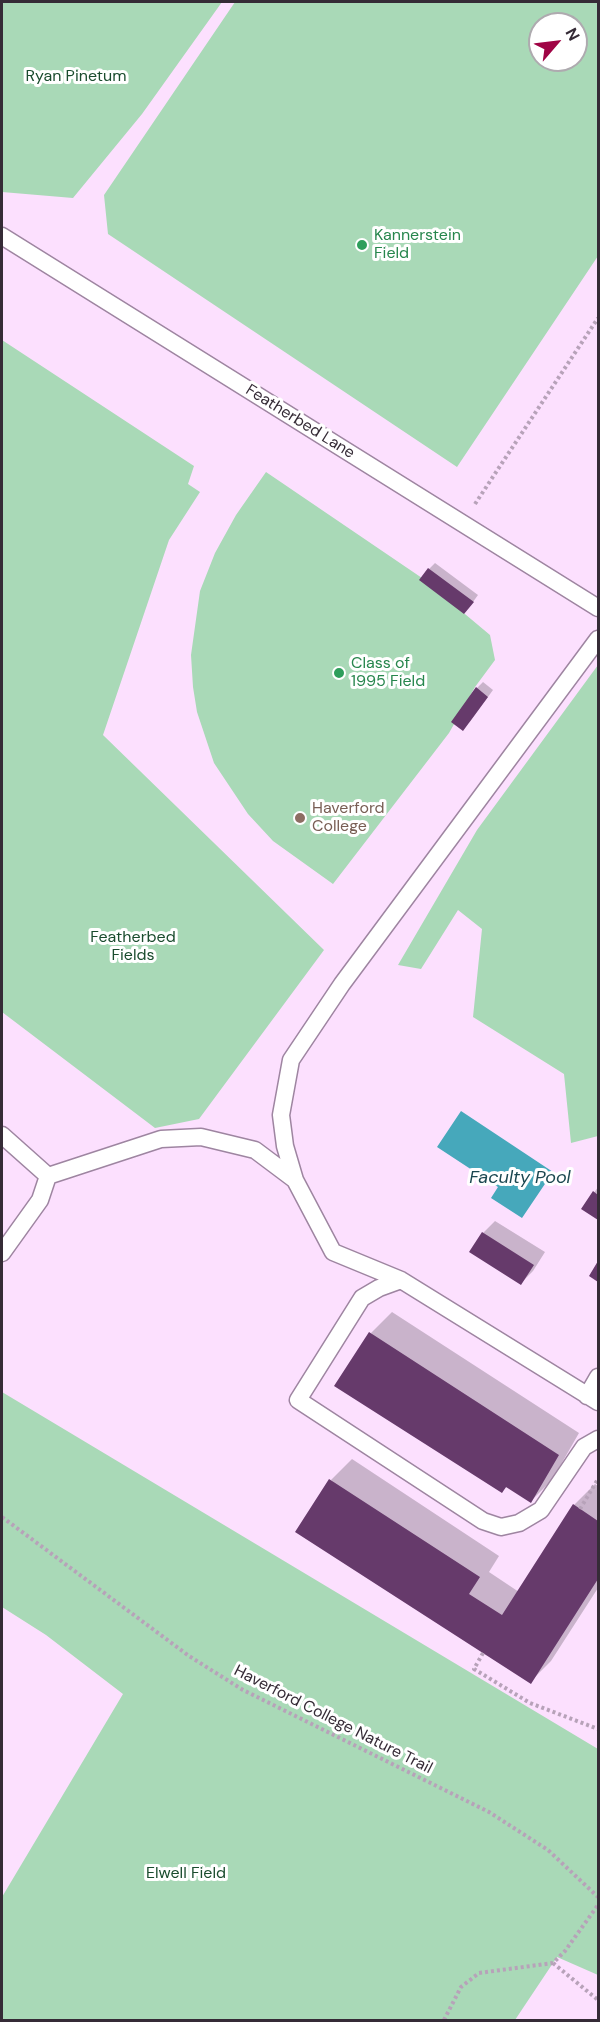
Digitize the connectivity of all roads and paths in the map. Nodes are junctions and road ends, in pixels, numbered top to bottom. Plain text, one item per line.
1 (2, 236) edge
2 (598, 318) edge
3 (464, 523) junction
4 (598, 608) edge
5 (598, 639) edge
6 (2, 1135) edge
7 (48, 1176) junction
8 (295, 1179) junction
9 (2, 1253) edge
10 (401, 1280) junction
11 (598, 1377) edge
12 (593, 1399) edge
13 (598, 1439) edge
14 (598, 1480) edge
15 (580, 1509) dead end
16 (2, 1517) edge
17 (483, 1653) dead end
18 (598, 1729) edge
19 (598, 1897) edge
20 (598, 1905) edge
21 (553, 1963) junction
22 (598, 2000) edge
23 (444, 2020) edge

1 - 3 lane, Featherbed Lane
2 - 3 path
3 - 4 lane, Featherbed Lane
5 - 8 lane
6 - 7 lane
7 - 8 lane
7 - 9 lane
8 - 10 lane
10 - 12 lane
10 - 13 lane
11 - 12 lane
14 - 15 path
16 - 19 path, Haverford College Nature Trail
17 - 18 path
20 - 21 path
21 - 22 path
21 - 23 path

